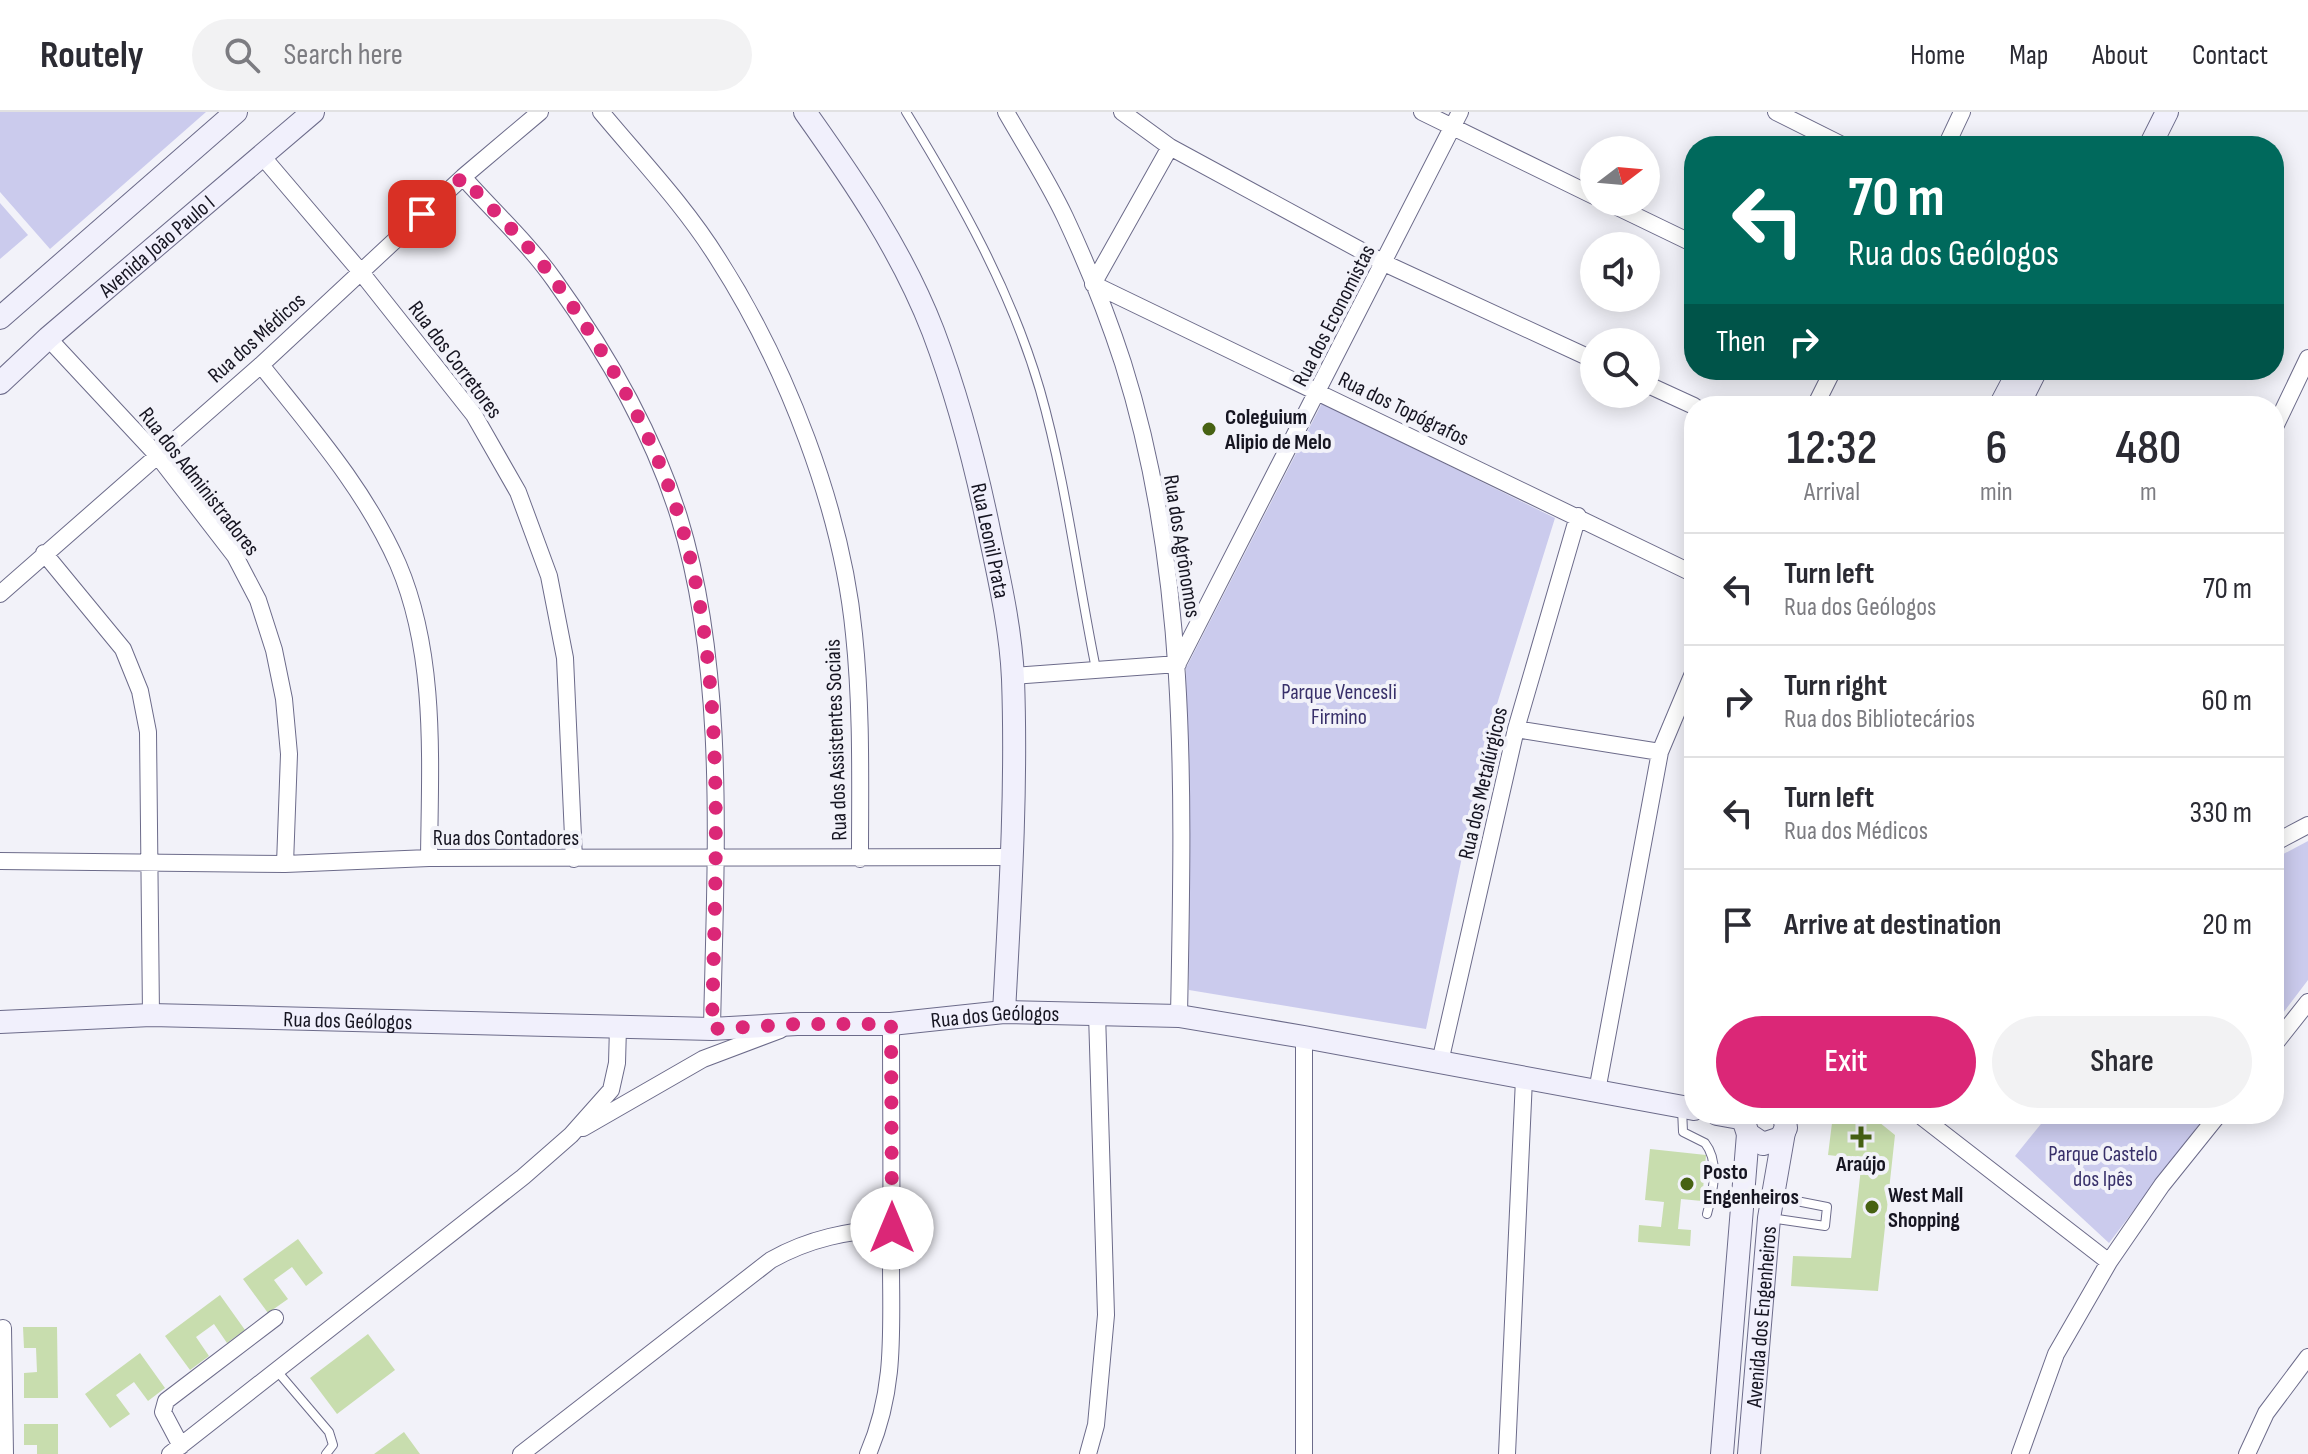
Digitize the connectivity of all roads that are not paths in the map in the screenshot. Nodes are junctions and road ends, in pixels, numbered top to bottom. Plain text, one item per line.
1 (236, 112) edge
2 (313, 112) edge
3 (540, 112) edge
4 (601, 112) edge
5 (805, 112) edge
6 (906, 112) edge
7 (1006, 112) edge
8 (1122, 112) edge
9 (1422, 112) edge
10 (1460, 112) edge
11 (1776, 112) edge
12 (1962, 112) edge
13 (2151, 112) edge
14 (2167, 112) edge
15 (1452, 128) junction
16 (1824, 136) edge
17 (1951, 136) edge
18 (2139, 136) edge
19 (2155, 136) edge
20 (1170, 147) junction
21 (262, 156) junction
22 (463, 177) junction
23 (1580, 189) edge
24 (1636, 216) edge
25 (1684, 239) edge
26 (1384, 263) junction
27 (360, 271) junction
28 (1093, 284) junction
29 (0, 318) edge
30 (48, 338) junction
31 (1580, 354) edge
32 (2308, 358) edge
33 (261, 365) junction
34 (0, 383) edge
35 (1660, 390) edge
36 (1318, 392) junction
37 (1684, 401) edge
38 (2284, 408) edge
39 (157, 455) junction
40 (1578, 516) junction
41 (44, 553) junction
42 (1684, 569) edge
43 (0, 594) edge
44 (1178, 664) junction
45 (1096, 670) junction
46 (1013, 676) junction
47 (1684, 695) edge
48 (1516, 729) junction
49 (1660, 752) junction
50 (2308, 825) edge
51 (2284, 838) edge
52 (1013, 857) junction
53 (429, 858) junction
54 (574, 859) junction
55 (860, 859) junction
56 (715, 860) junction
57 (0, 861) edge
58 (149, 862) junction
59 (285, 864) junction
60 (2308, 1002) edge
61 (1004, 1012) junction
62 (1097, 1013) junction
63 (151, 1015) junction
64 (1179, 1016) junction
65 (0, 1022) edge
66 (797, 1024) junction
67 (891, 1024) junction
68 (618, 1027) junction
69 (712, 1029) junction
70 (2284, 1032) edge
71 (1304, 1037) junction
72 (1440, 1062) junction
73 (1524, 1079) junction
74 (1597, 1091) junction
75 (1684, 1107) edge
76 (1685, 1124) edge
77 (1746, 1124) edge
78 (1747, 1124) edge
79 (1786, 1124) edge
80 (1787, 1124) edge
81 (1931, 1124) edge
82 (2211, 1124) edge
83 (571, 1135) junction
84 (1771, 1207) junction
85 (1707, 1214) dead end
86 (892, 1228) junction
87 (1737, 1255) junction
88 (1766, 1257) junction
89 (2109, 1262) junction
90 (275, 1318) dead end
91 (3, 1328) dead end
92 (2308, 1357) edge
93 (277, 1370) junction
94 (176, 1450) edge
95 (5, 1454) edge
96 (326, 1454) edge
97 (521, 1454) edge
98 (868, 1454) edge
99 (1088, 1454) edge
100 (1304, 1454) edge
101 (1507, 1454) edge
102 (1722, 1454) edge
103 (1749, 1454) edge
104 (2020, 1454) edge
105 (2247, 1454) edge

1 - 29 street
2 - 21 street, Avenida João Paulo I
3 - 22 street, Rua dos Médicos
4 - 55 street, Rua dos Assistentes Sociais
5 - 46 street, Rua Leonil Prata
6 - 45 lane
7 - 28 street, Rua dos Agrônomos
8 - 20 street
9 - 15 street
10 - 15 street, Rua dos Economistas
11 - 16 street
12 - 17 street
13 - 18 street
14 - 19 street
15 - 23 street
15 - 26 street, Rua dos Economistas
20 - 26 street
20 - 28 street
21 - 27 street, Rua dos Corretores
21 - 30 street, Avenida João Paulo I
22 - 27 street, Rua dos Médicos
22 - 56 street
24 - 25 street
26 - 31 street
26 - 36 street, Rua dos Economistas
27 - 33 street, Rua dos Médicos
27 - 54 street, Rua dos Corretores
28 - 36 street, Rua dos Topógrafos
28 - 44 street, Rua dos Agrônomos
30 - 34 street, Avenida João Paulo I
30 - 39 street, Rua dos Administradores
32 - 38 street
33 - 39 street, Rua dos Médicos
33 - 53 street
35 - 37 street
36 - 40 street, Rua dos Topógrafos
36 - 44 street, Rua dos Economistas
39 - 41 street, Rua dos Médicos
39 - 59 street, Rua dos Administradores
40 - 42 street, Rua dos Topógrafos
40 - 48 street, Rua dos Metalúrgicos
41 - 43 street, Rua dos Médicos
41 - 58 street
44 - 45 street
44 - 64 street, Rua dos Agrônomos
45 - 46 street
46 - 52 street, Rua Leonil Prata
47 - 49 street
48 - 49 street
48 - 72 street, Rua dos Metalúrgicos
49 - 74 street
50 - 51 street
52 - 55 street, Rua dos Contadores
52 - 61 street, Rua Leonil Prata
53 - 54 street, Rua dos Contadores
53 - 59 street, Rua dos Contadores
54 - 56 street, Rua dos Contadores
55 - 56 street, Rua dos Contadores
56 - 69 street
57 - 58 street, Rua dos Contadores
58 - 59 street, Rua dos Contadores
58 - 63 street
60 - 70 street
61 - 62 street, Rua dos Geólogos
61 - 67 street, Rua dos Geólogos
62 - 64 street, Rua dos Geólogos
62 - 99 street
63 - 65 street, Rua dos Geólogos
63 - 68 street, Rua dos Geólogos
64 - 71 street, Rua dos Geólogos
66 - 67 street, Rua dos Geólogos
66 - 69 street, Rua dos Geólogos
66 - 83 street
67 - 86 street
68 - 69 street, Rua dos Geólogos
68 - 83 street
71 - 72 street, Rua dos Geólogos
71 - 100 street
72 - 73 street, Rua dos Geólogos
73 - 74 street, Rua dos Geólogos
73 - 101 street
74 - 75 street, Rua dos Geólogos
76 - 85 lane
77 - 87 street, Avenida dos Engenheiros
78 - 79 street
80 - 84 street, Avenida dos Engenheiros
81 - 89 street
82 - 89 street
83 - 93 street
84 - 84 lane
84 - 88 street, Avenida dos Engenheiros
86 - 97 street
86 - 98 street
87 - 88 street
87 - 102 street, Avenida dos Engenheiros
88 - 103 street, Avenida dos Engenheiros
89 - 104 street
90 - 94 street
91 - 95 street
92 - 105 street
93 - 94 street
93 - 96 lane

